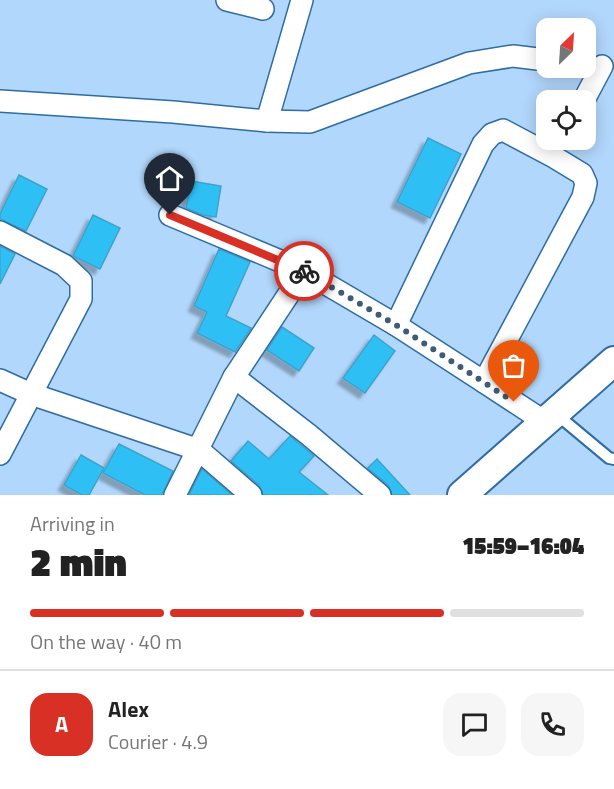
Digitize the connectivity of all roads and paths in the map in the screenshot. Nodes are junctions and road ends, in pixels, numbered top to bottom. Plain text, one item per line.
1 (227, 0) edge
2 (302, 0) edge
3 (263, 9) dead end
4 (536, 59) edge
5 (600, 66) edge
6 (589, 90) edge
7 (0, 101) edge
8 (267, 121) junction
9 (536, 141) edge
10 (561, 150) edge
11 (170, 215) dead end
12 (0, 232) edge
13 (304, 272) junction
14 (396, 325) junction
15 (614, 361) edge
16 (234, 377) junction
17 (0, 380) edge
18 (484, 382) junction
19 (32, 394) junction
20 (550, 418) junction
21 (199, 450) junction
22 (0, 454) edge
23 (614, 459) edge
24 (175, 495) edge
25 (251, 495) edge
26 (381, 495) edge
27 (462, 495) edge

1 - 3 street
2 - 8 street
4 - 8 street
5 - 6 street
7 - 8 street
9 - 14 street
10 - 18 street
11 - 13 street
12 - 19 street
13 - 14 street
13 - 16 street
14 - 18 street
15 - 20 main road
16 - 21 street
16 - 26 street
17 - 19 street
18 - 20 street
19 - 21 street
19 - 22 street
20 - 23 lane
20 - 27 main road
21 - 24 street
21 - 25 street

